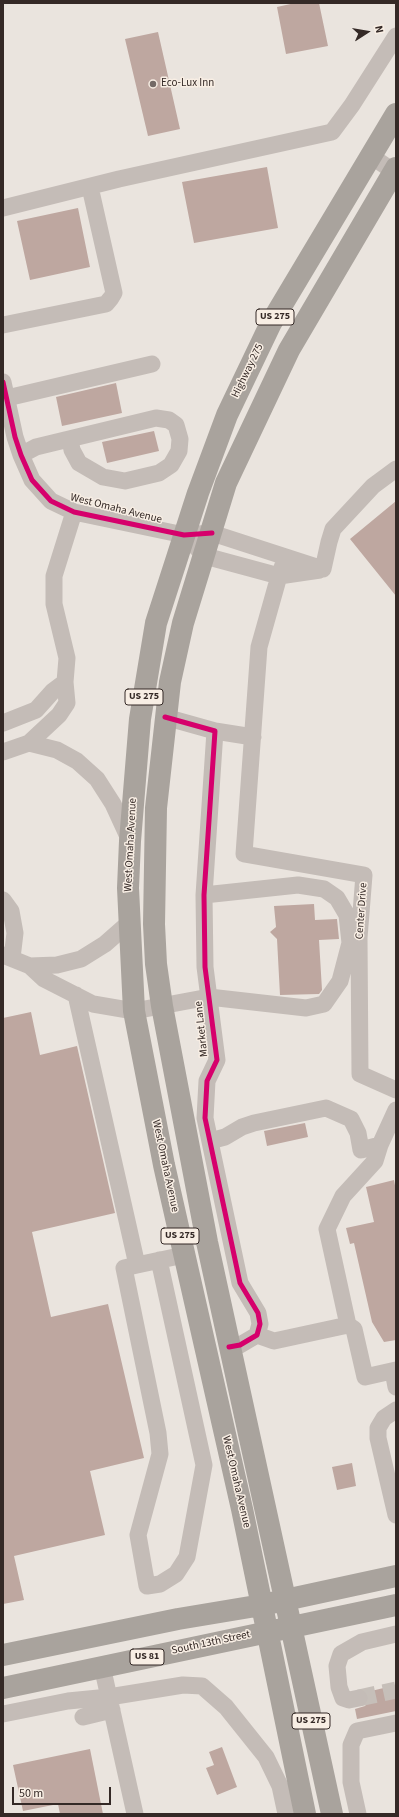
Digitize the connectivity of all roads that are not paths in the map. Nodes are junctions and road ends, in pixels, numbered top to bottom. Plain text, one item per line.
1 (396, 36) edge
2 (396, 114) edge
3 (371, 156) junction
4 (395, 171) edge
5 (90, 187) junction
6 (3, 208) edge
7 (3, 325) edge
8 (152, 364) dead end
9 (5, 390) edge
10 (70, 439) junction
11 (21, 455) junction
12 (396, 470) edge
13 (74, 512) junction
14 (212, 533) junction
15 (184, 535) junction
16 (205, 556) junction
17 (286, 557) junction
18 (323, 569) junction
19 (279, 576) junction
20 (65, 682) junction
21 (165, 717) junction
22 (3, 723) edge
23 (215, 731) junction
24 (253, 737) junction
25 (29, 743) junction
26 (3, 752) edge
27 (130, 841) junction
28 (204, 894) junction
29 (3, 900) edge
30 (130, 922) junction
31 (7, 956) edge
32 (30, 966) junction
33 (76, 995) junction
34 (209, 997) junction
35 (162, 1006) junction
36 (134, 1011) junction
37 (396, 1090) edge
38 (396, 1110) edge
39 (210, 1141) junction
40 (380, 1145) junction
41 (184, 1255) junction
42 (158, 1260) junction
43 (137, 1265) junction
44 (348, 1324) junction
45 (257, 1335) junction
46 (230, 1348) junction
47 (395, 1376) edge
48 (396, 1410) edge
49 (396, 1515) edge
50 (396, 1576) edge
51 (286, 1600) junction
52 (262, 1605) junction
53 (396, 1606) edge
54 (291, 1627) junction
55 (268, 1632) junction
56 (396, 1634) edge
57 (3, 1655) edge
58 (102, 1666) junction
59 (3, 1688) edge
60 (359, 1698) tunnel mouth
61 (110, 1703) junction
62 (3, 1714) edge
63 (83, 1717) dead end
64 (396, 1723) edge
65 (135, 1814) edge
66 (286, 1814) edge
67 (305, 1814) edge
68 (332, 1814) edge
69 (358, 1814) edge

1 - 5 street
2 - 3 highway, Highway 275 / US 275
3 - 4 street
3 - 15 highway, Highway 275 / US 275
4 - 14 highway, US 275
5 - 6 street
5 - 7 street
8 - 9 street
9 - 11 street, West Omaha Avenue
10 - 10 street
10 - 11 street
11 - 13 street, West Omaha Avenue
12 - 18 street
13 - 15 street, West Omaha Avenue
13 - 20 street
14 - 15 street, West Omaha Avenue
14 - 16 highway, West Omaha Avenue / US 275
14 - 17 street
15 - 16 street
15 - 27 highway, West Omaha Avenue / US 275
16 - 19 street
16 - 21 highway, West Omaha Avenue / US 275
17 - 18 street
17 - 19 street
18 - 19 street
19 - 24 street
20 - 22 street
20 - 25 street
21 - 23 street
21 - 35 highway, West Omaha Avenue / US 275
23 - 24 street
23 - 28 street, Market Lane
24 - 37 street, Center Drive
25 - 26 street
25 - 27 street
27 - 30 highway, West Omaha Avenue / US 275
28 - 34 street, Market Lane
28 - 34 street
29 - 31 street
30 - 32 street
30 - 36 highway, West Omaha Avenue / US 275
31 - 32 street
32 - 33 street, Market Lane
33 - 36 street, Market Lane
33 - 43 street
34 - 35 street, Market Lane
34 - 39 street, Market Lane
35 - 36 street, Market Lane
35 - 46 highway, West Omaha Avenue / US 275
36 - 41 highway, West Omaha Avenue / US 275
38 - 40 street
39 - 40 street
39 - 45 street, Market Lane
40 - 44 street
41 - 42 street
41 - 52 highway, West Omaha Avenue / US 275
42 - 43 street
42 - 43 street
44 - 45 street
44 - 47 street
45 - 46 street
46 - 51 highway, West Omaha Avenue / US 275
48 - 49 street
50 - 51 highway
51 - 52 highway
51 - 54 highway, West Omaha Avenue / US 275
52 - 55 highway, West Omaha Avenue / US 275
52 - 57 highway
53 - 54 highway, South 13th Street / US 81
54 - 55 highway, South 13th Street / US 81
54 - 68 highway, West Omaha Avenue / US 275
55 - 58 highway, South 13th Street / US 81
55 - 67 highway, West Omaha Avenue / US 275
56 - 60 street
58 - 59 highway, South 13th Street / US 81
58 - 61 street
61 - 62 street
61 - 63 street
61 - 65 street
61 - 66 street
64 - 69 street

